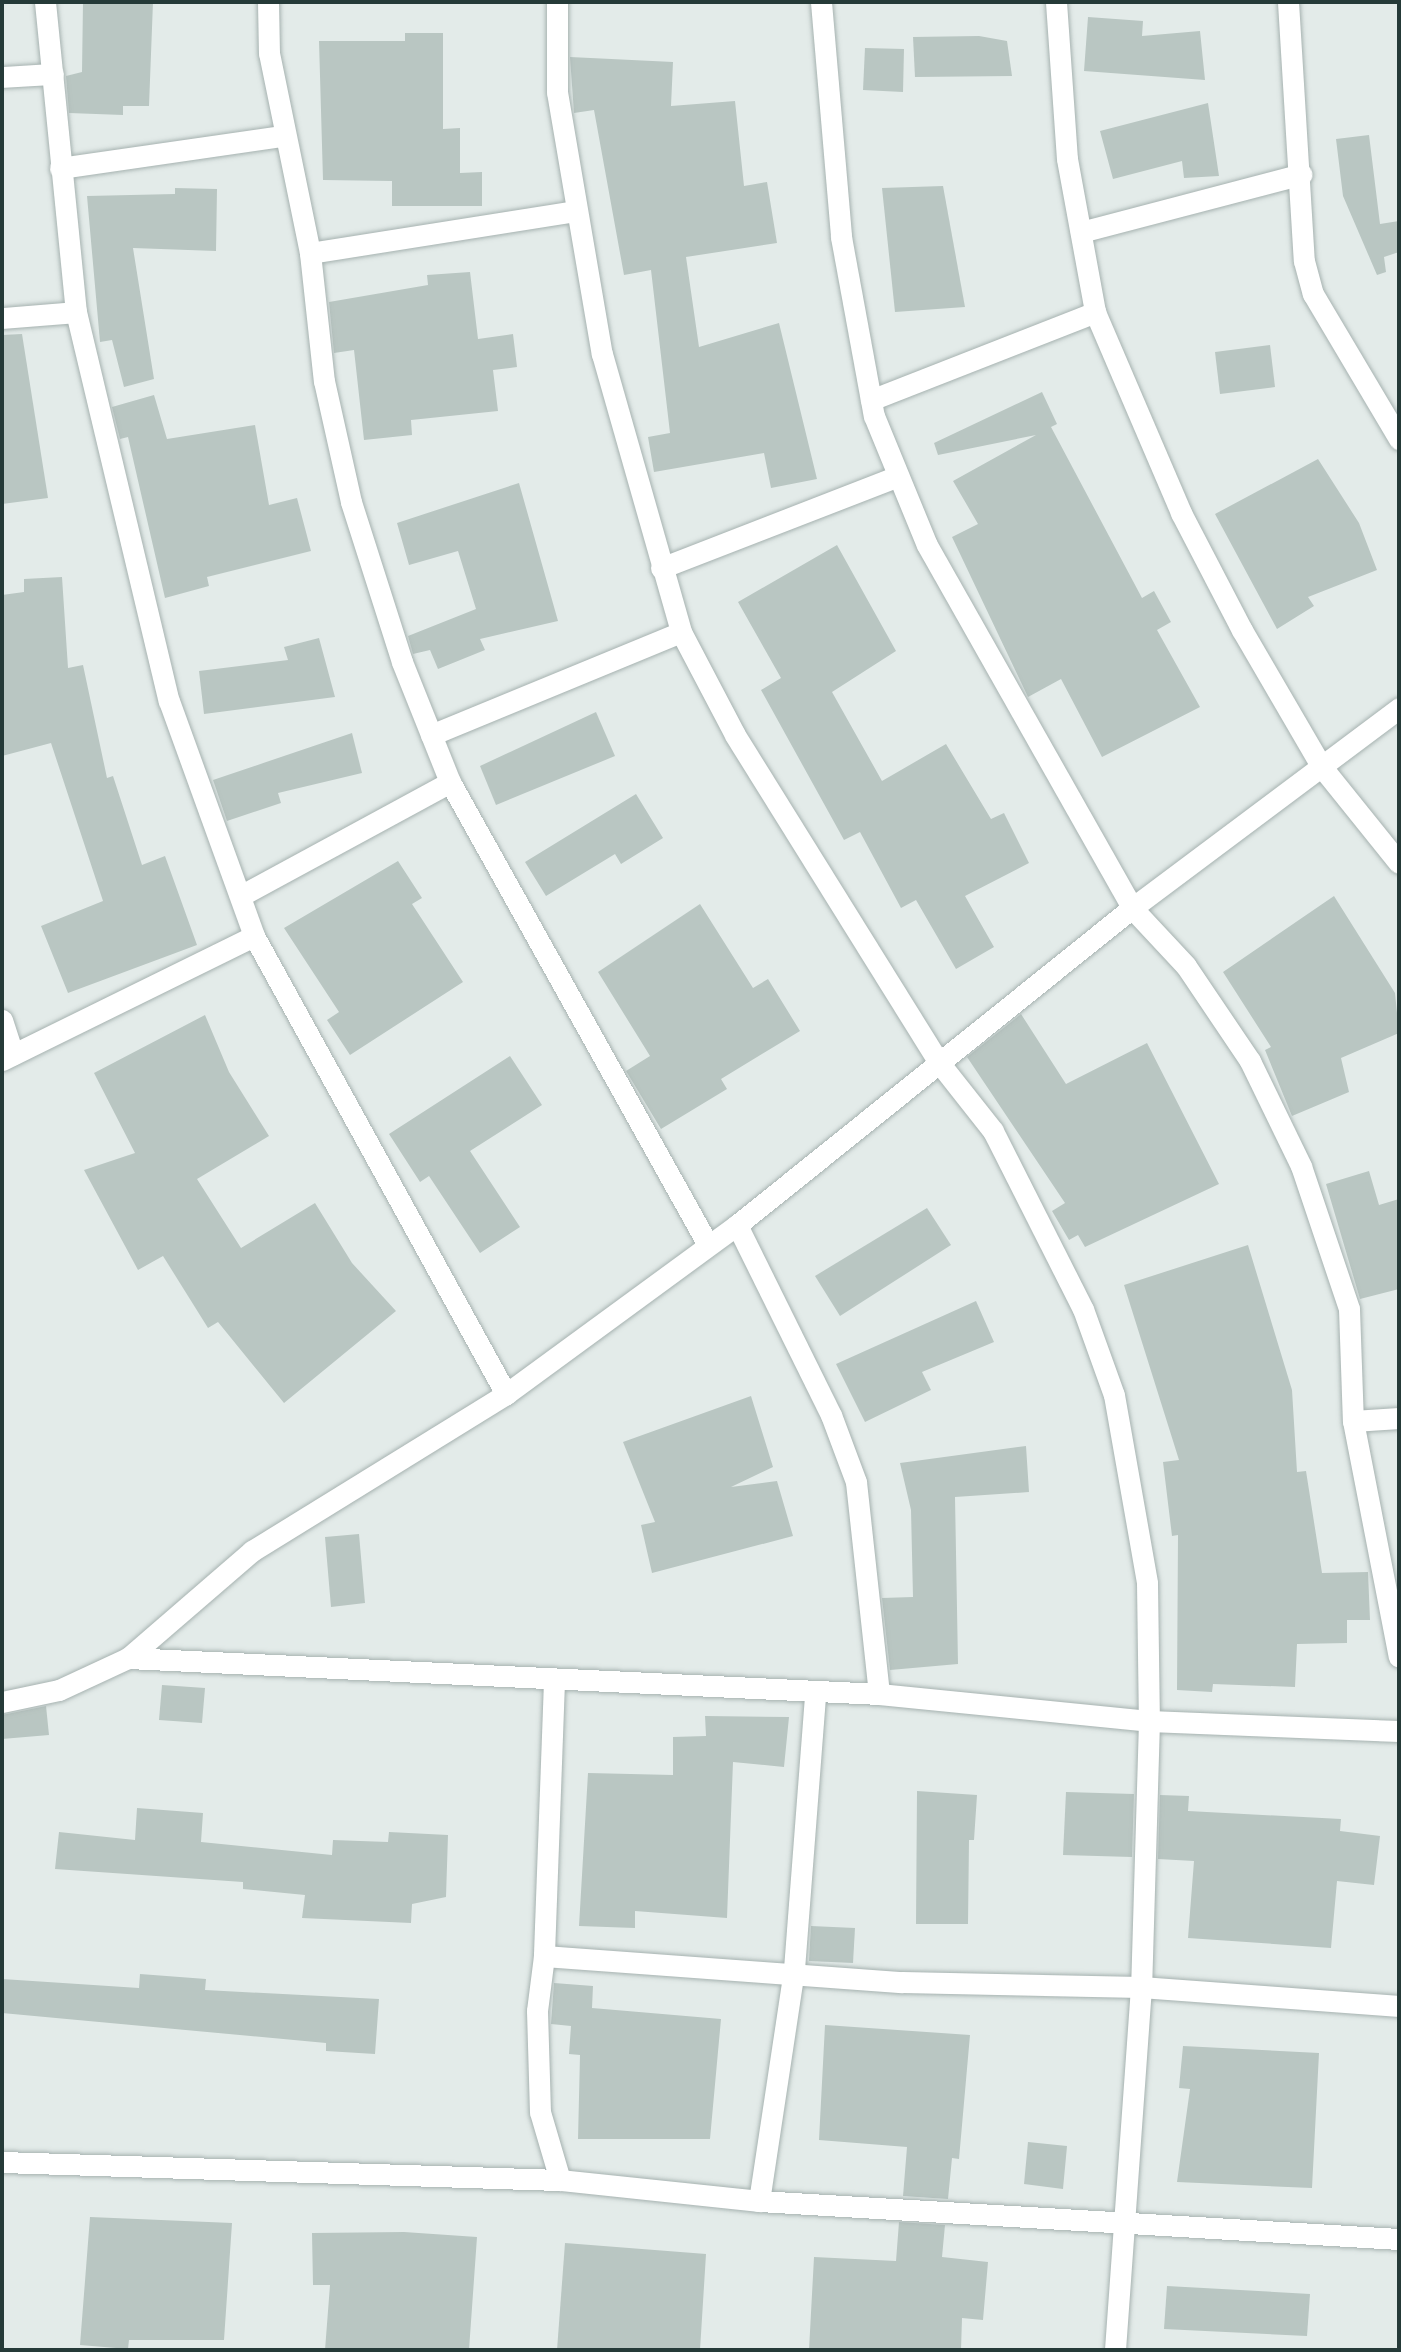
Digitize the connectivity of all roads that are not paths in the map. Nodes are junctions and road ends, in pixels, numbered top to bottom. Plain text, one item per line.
1 (45, 2) edge
2 (268, 2) edge
3 (557, 2) edge
4 (821, 2) edge
5 (1056, 2) edge
6 (1288, 2) edge
7 (53, 74) junction
8 (2, 77) edge
9 (281, 136) junction
10 (60, 167) junction
11 (1302, 174) junction
12 (574, 211) junction
13 (1081, 232) junction
14 (310, 253) junction
15 (76, 312) junction
16 (1096, 312) junction
17 (2, 318) edge
18 (871, 400) junction
19 (1399, 439) edge
20 (898, 476) junction
21 (661, 568) junction
22 (681, 632) junction
23 (1399, 708) edge
24 (430, 734) junction
25 (1321, 766) junction
26 (450, 782) junction
27 (1399, 863) edge
28 (242, 895) junction
29 (1132, 908) junction
30 (254, 936) junction
31 (2, 1020) edge
32 (8, 1057) edge
33 (937, 1060) junction
34 (737, 1225) junction
35 (707, 1243) junction
36 (506, 1394) junction
37 (1399, 1418) edge
38 (1353, 1421) junction
39 (1399, 1657) edge
40 (128, 1658) junction
41 (554, 1681) junction
42 (815, 1694) junction
43 (879, 1694) junction
44 (2, 1702) edge
45 (1149, 1721) junction
46 (1399, 1731) edge
47 (544, 1956) junction
48 (794, 1969) junction
49 (1141, 1987) junction
50 (1399, 2006) edge
51 (2, 2162) edge
52 (560, 2180) junction
53 (760, 2201) junction
54 (1128, 2225) junction
55 (1399, 2239) edge
56 (1115, 2350) edge

1 - 7 street
2 - 9 street
3 - 12 street
4 - 18 street
5 - 13 street
6 - 11 street
7 - 8 street
7 - 10 street
9 - 10 street
9 - 14 street
10 - 15 street
11 - 13 street
11 - 19 street
12 - 14 street
12 - 21 street
13 - 16 street
14 - 24 street
15 - 17 street
15 - 28 street
16 - 18 street
16 - 25 street
18 - 20 street
20 - 21 street
20 - 29 street
21 - 22 street
22 - 24 street
22 - 33 street
23 - 25 street
24 - 26 street
25 - 27 street
25 - 29 street
26 - 28 street
26 - 35 street
28 - 30 street
29 - 33 street
29 - 38 street
30 - 32 street
30 - 36 street
31 - 32 street
33 - 34 street
33 - 45 street
34 - 35 street
34 - 43 street
35 - 36 street
36 - 40 street
37 - 38 street
38 - 39 street
40 - 41 street
40 - 44 street
41 - 42 street
41 - 47 street
42 - 43 street
42 - 48 street
43 - 45 street
45 - 46 street
45 - 49 street
47 - 48 street
47 - 52 street
48 - 49 street
48 - 53 street
49 - 50 street
49 - 54 street
51 - 52 street
52 - 53 street
53 - 54 street
54 - 55 street
54 - 56 street

